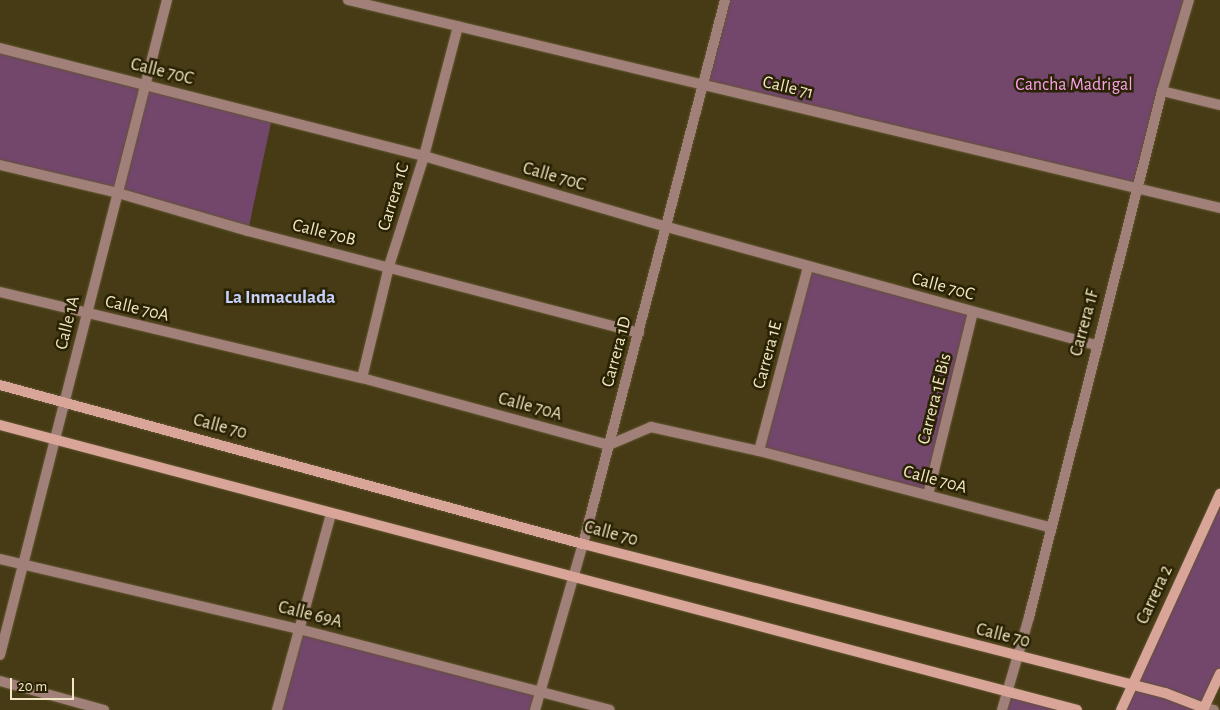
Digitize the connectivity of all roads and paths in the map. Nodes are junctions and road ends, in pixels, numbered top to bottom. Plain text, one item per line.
1 (167, 0) edge
2 (348, 0) edge
3 (725, 0) edge
4 (1189, 0) edge
5 (458, 26) junction
6 (0, 48) edge
7 (145, 84) junction
8 (701, 84) junction
9 (1162, 91) junction
10 (1220, 105) edge
11 (424, 156) junction
12 (0, 164) edge
13 (1139, 188) junction
14 (118, 193) junction
15 (1220, 208) edge
16 (667, 227) junction
17 (389, 266) junction
18 (808, 267) junction
19 (0, 292) edge
20 (973, 312) junction
21 (87, 314) junction
22 (639, 332) junction
23 (1096, 345) junction
24 (362, 378) junction
25 (0, 385) edge
26 (64, 401) junction
27 (0, 425) edge
28 (55, 439) junction
29 (609, 444) junction
30 (760, 451) junction
31 (1220, 494) edge
32 (928, 495) junction
33 (331, 514) junction
34 (1049, 527) junction
35 (583, 544) junction
36 (0, 559) edge
37 (23, 565) junction
38 (574, 577) junction
39 (299, 629) junction
40 (0, 655) edge
41 (1017, 657) junction
42 (1220, 674) edge
43 (0, 681) edge
44 (1131, 685) junction
45 (540, 691) junction
46 (1007, 692) junction
47 (1207, 709) edge
48 (104, 710) edge
49 (277, 710) edge
50 (535, 710) edge
51 (610, 710) edge
52 (1002, 710) edge
53 (1078, 710) edge
54 (1121, 710) edge

1 - 7 street, Calle 1A
2 - 5 street, Calle 71
3 - 8 street, Carrera 1D
4 - 9 street, Carrera 1F
5 - 8 street, Calle 71
5 - 11 street, Carrera 1C
6 - 7 street, Calle 70C
7 - 11 street, Calle 70C
7 - 14 street, Calle 1A
8 - 13 street, Calle 71
8 - 16 street, Carrera 1D
9 - 10 street
9 - 13 street, Carrera 1F
11 - 16 street, Calle 70C
11 - 17 street, Carrera 1C
12 - 14 street, Calle 70B
13 - 15 street, Calle 71
13 - 23 street, Carrera 1F
14 - 17 street, Calle 70B
14 - 21 street, Calle 1A
16 - 18 street, Calle 70C
16 - 22 street, Carrera 1D
17 - 22 street, Calle 70B
17 - 24 street, Carrera 1C
18 - 20 street, Calle 70C
18 - 30 street, Carrera 1E
19 - 21 street, Calle 70A
20 - 23 street, Calle 70C
20 - 32 street, Carrera 1E Bis
21 - 24 street, Calle 70A
21 - 26 street, Calle 1A
22 - 29 street, Carrera 1D
23 - 34 street, Carrera 1F
24 - 29 street, Calle 70A
25 - 26 street, Calle 70
26 - 28 street, Calle 1A
26 - 35 street, Calle 70
27 - 28 street
28 - 33 street
28 - 37 street, Calle 1A
29 - 30 street, Calle 70A
29 - 35 street, Carrera 1D
30 - 32 street, Calle 70A
31 - 44 street, Carrera 2
32 - 34 street, Calle 70A
33 - 38 street
33 - 39 street
34 - 41 street, Carrera 1F
35 - 38 street, Carrera 1D
35 - 41 street, Calle 70
36 - 37 street, Calle 69A
37 - 39 street, Calle 69A
37 - 40 street, Calle 1A
38 - 45 street, Carrera 1D
38 - 46 street
39 - 45 street, Calle 69A
39 - 49 street
41 - 44 street, Calle 70
41 - 46 street
42 - 47 street
43 - 48 street
44 - 47 street, Calle 70
44 - 54 street, Carrera 2
45 - 50 street, Carrera 1D
45 - 51 street, Calle 69A
46 - 52 street
46 - 53 street

